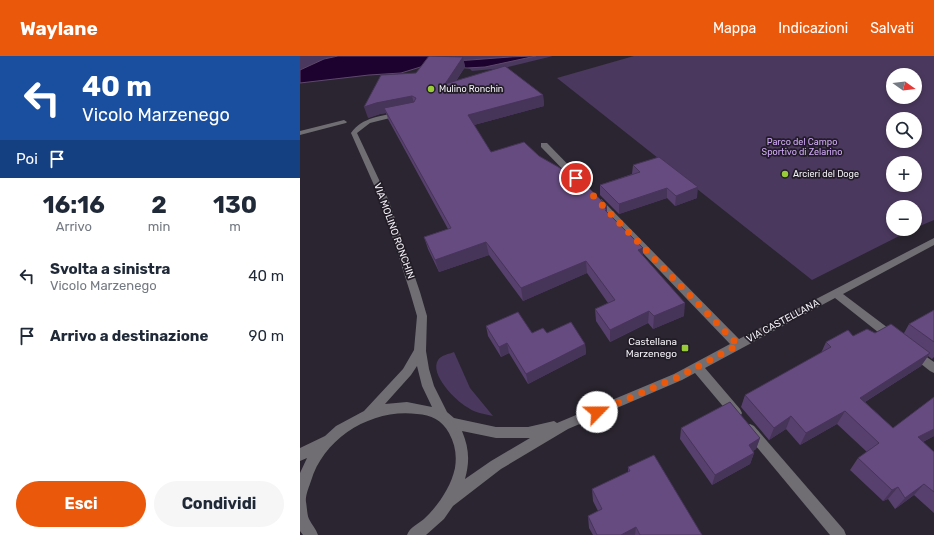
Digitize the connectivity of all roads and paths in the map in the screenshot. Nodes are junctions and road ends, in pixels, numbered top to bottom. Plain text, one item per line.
1 (409, 112) edge
2 (344, 122) dead end
3 (300, 133) edge
4 (544, 145) dead end
5 (934, 241) edge
6 (835, 293) junction
7 (738, 345) junction
8 (420, 351) junction
9 (697, 367) junction
10 (934, 368) edge
11 (369, 414) junction
12 (446, 419) junction
13 (564, 425) junction
14 (333, 437) junction
15 (300, 455) edge
16 (300, 497) edge
17 (448, 501) junction
18 (300, 504) edge
19 (301, 520) edge
20 (429, 529) edge
21 (311, 535) edge
22 (414, 535) edge
23 (839, 535) edge

1 - 8 street, VIA MOLINO RONCHIN
2 - 3 street
4 - 7 street
5 - 6 street, VIA CASTELLANA
6 - 7 street, VIA CASTELLANA
6 - 10 street
7 - 9 street, VIA CASTELLANA
8 - 11 street, VIA MOLINO RONCHIN
8 - 12 street, VIA MOLINO RONCHIN
9 - 13 street, VIA CASTELLANA
9 - 23 street
11 - 12 street, VIA CASTELLANA
11 - 14 street
12 - 13 street, VIA CASTELLANA
12 - 17 street, VIA MOLINO RONCHIN
13 - 17 street, VIA CASTELLANA
14 - 15 street
14 - 16 street
17 - 20 street
18 - 19 street
19 - 21 street
20 - 22 street

